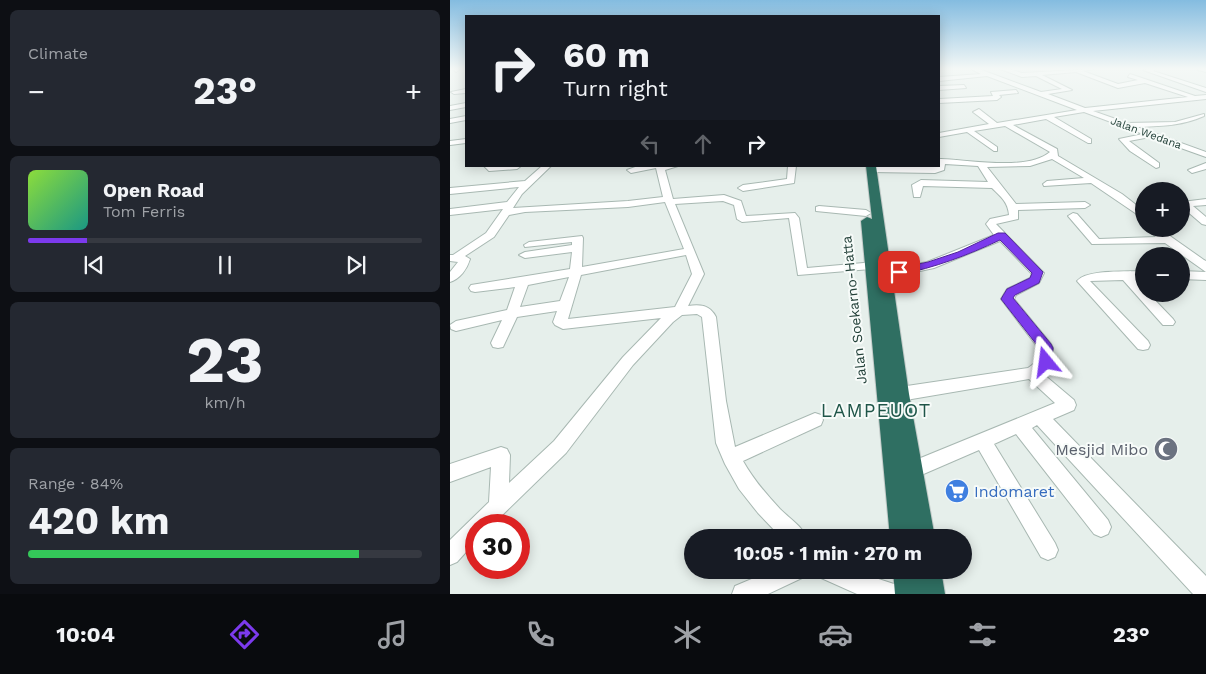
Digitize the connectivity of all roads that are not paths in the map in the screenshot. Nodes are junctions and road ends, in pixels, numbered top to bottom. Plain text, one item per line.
1 (998, 97) edge
2 (1054, 97) edge
3 (1193, 97) edge
4 (1206, 97) edge
5 (940, 98) edge
6 (1197, 98) junction
7 (465, 105) edge
8 (450, 108) edge
9 (1031, 109) dead end
10 (979, 111) dead end
11 (1086, 111) junction
12 (1202, 115) dead end
13 (465, 118) edge
14 (1045, 118) junction
15 (450, 121) edge
16 (1005, 123) junction
17 (995, 125) junction
18 (1125, 126) junction
19 (968, 130) junction
20 (940, 135) edge
21 (1152, 135) junction
22 (465, 141) edge
23 (1088, 141) dead end
24 (450, 143) edge
25 (1206, 148) edge
26 (994, 149) dead end
27 (1193, 150) junction
28 (1206, 155) edge
29 (1053, 156) junction
30 (981, 164) junction
31 (1156, 165) dead end
32 (1206, 166) edge
33 (488, 167) edge
34 (502, 167) edge
35 (546, 167) edge
36 (659, 167) edge
37 (792, 167) edge
38 (868, 167) edge
39 (631, 170) dead end
40 (1192, 170) dead end
41 (1094, 180) junction
42 (528, 184) junction
43 (1047, 184) dead end
44 (994, 185) junction
45 (743, 188) dead end
46 (450, 191) edge
47 (917, 195) dead end
48 (669, 201) junction
49 (1206, 202) edge
50 (1085, 204) dead end
51 (1014, 207) junction
52 (1135, 208) edge
53 (507, 209) junction
54 (819, 209) dead end
55 (450, 212) edge
56 (866, 213) junction
57 (1073, 216) dead end
58 (1206, 222) edge
59 (1001, 236) junction
60 (1161, 237) edge
61 (1164, 240) junction
62 (527, 250) dead end
63 (690, 251) junction
64 (453, 258) edge
65 (1206, 268) edge
66 (877, 270) junction
67 (576, 273) junction
68 (1124, 275) junction
69 (1135, 275) edge
70 (1190, 275) edge
71 (1206, 276) edge
72 (450, 278) edge
73 (523, 282) junction
74 (475, 288) dead end
75 (565, 305) junction
76 (679, 311) junction
77 (512, 313) junction
78 (1168, 322) dead end
79 (456, 326) dead end
80 (498, 343) dead end
81 (1142, 345) dead end
82 (1032, 373) junction
83 (900, 394) junction
84 (1040, 417) junction
85 (815, 420) dead end
86 (1020, 426) junction
87 (984, 442) junction
88 (732, 458) junction
89 (912, 470) junction
90 (450, 473) edge
91 (498, 507) junction
92 (490, 514) edge
93 (1101, 527) dead end
94 (786, 529) edge
95 (901, 529) edge
96 (922, 529) edge
97 (465, 539) edge
98 (1048, 550) dead end
99 (450, 555) edge
100 (777, 579) edge
101 (847, 579) edge
102 (907, 579) edge
103 (930, 579) edge
104 (1200, 587) edge
105 (743, 594) edge
106 (892, 594) edge
107 (908, 594) edge
108 (932, 594) edge

1 - 5 street
2 - 11 street, Jalan Wedana
3 - 6 street
4 - 6 street
6 - 11 street
7 - 8 street
9 - 14 street
10 - 17 street
11 - 14 street
11 - 18 street, Jalan Wedana
12 - 18 street
13 - 15 street
14 - 16 street
14 - 23 street
16 - 17 street
16 - 29 street
17 - 19 street
18 - 21 street, Jalan Wedana
19 - 20 street
19 - 26 street
21 - 27 street, Jalan Wedana
21 - 31 street
22 - 24 street
25 - 27 street
27 - 28 street, Jalan Wedana
29 - 30 street
29 - 41 street
30 - 38 street
30 - 44 street
32 - 40 street
33 - 34 street
35 - 42 street
36 - 39 street
36 - 48 street
37 - 45 street
38 - 56 highway, Jalan Soekarno-Hatta
38 - 66 highway, Jalan Soekarno-Hatta
41 - 43 street
41 - 52 street
42 - 46 street
42 - 53 street
44 - 47 street
44 - 51 street
48 - 53 street
48 - 63 street
48 - 66 street
49 - 58 street
50 - 51 street
51 - 59 street
53 - 55 street
53 - 64 street
54 - 56 street
56 - 66 highway, Jalan Soekarno-Hatta
57 - 61 street
59 - 66 street
59 - 82 street
60 - 61 street
61 - 65 street
62 - 67 street
63 - 67 street
63 - 76 street
64 - 72 street
66 - 83 highway, Jalan Soekarno-Hatta
66 - 95 highway, Jalan Soekarno-Hatta
67 - 73 street
67 - 75 street
68 - 69 street
68 - 78 street
68 - 81 street
70 - 71 street
73 - 74 street
73 - 77 street
75 - 76 street
75 - 77 street
76 - 88 street
76 - 91 street
77 - 79 street
77 - 80 street
82 - 83 street
82 - 84 street
83 - 89 highway, Jalan Soekarno-Hatta
84 - 86 street
84 - 104 street
85 - 88 street
86 - 87 street
86 - 93 street
87 - 89 street
87 - 98 street
88 - 94 street
89 - 96 highway, Jalan Soekarno-Hatta
90 - 91 street
91 - 92 street
97 - 99 street
100 - 105 street
101 - 106 street
102 - 107 highway
103 - 108 highway

